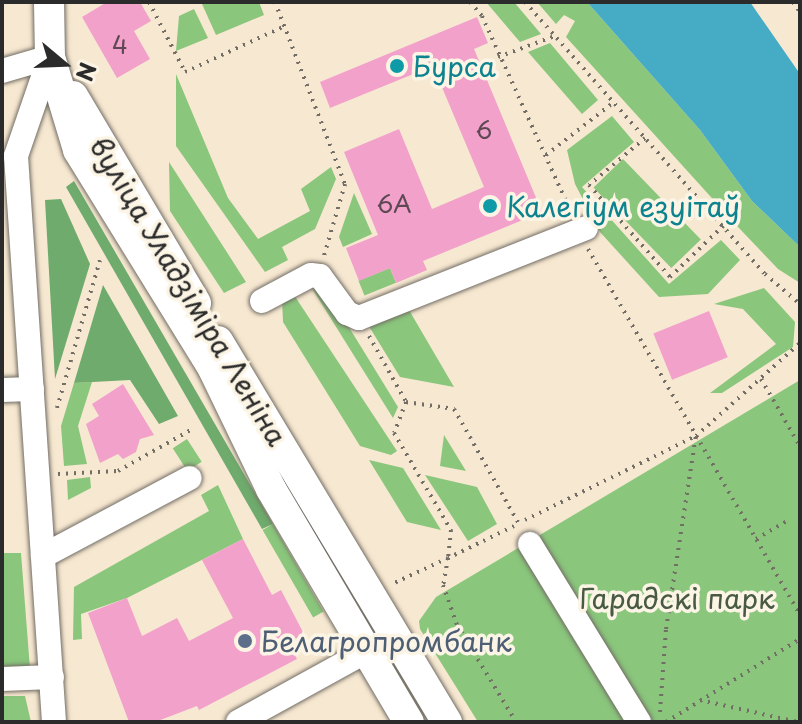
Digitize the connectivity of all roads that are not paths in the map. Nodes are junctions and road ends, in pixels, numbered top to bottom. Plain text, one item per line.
1 (49, 2) edge
2 (50, 57) junction
3 (2, 71) edge
4 (582, 229) road end
5 (262, 301) dead end
6 (32, 389) junction
7 (2, 390) edge
8 (190, 478) dead end
9 (530, 544) road end
10 (43, 556) junction
11 (393, 637) junction
12 (367, 651) junction
13 (52, 677) junction
14 (2, 679) edge
15 (54, 722) edge
16 (238, 722) edge
17 (409, 722) edge
18 (447, 722) edge
19 (639, 722) edge

1 - 2 main road
2 - 3 street
2 - 6 street
2 - 11 main road, вуліца Уладзіміра Леніна
2 - 12 main road, вуліца Уладзіміра Леніна
4 - 5 street
6 - 7 street
6 - 10 street
8 - 10 street
9 - 19 street
10 - 13 street
11 - 12 street
11 - 18 main road, вуліца Уладзіміра Леніна
12 - 16 street
12 - 17 main road, вуліца Уладзіміра Леніна
13 - 14 street
13 - 15 street

